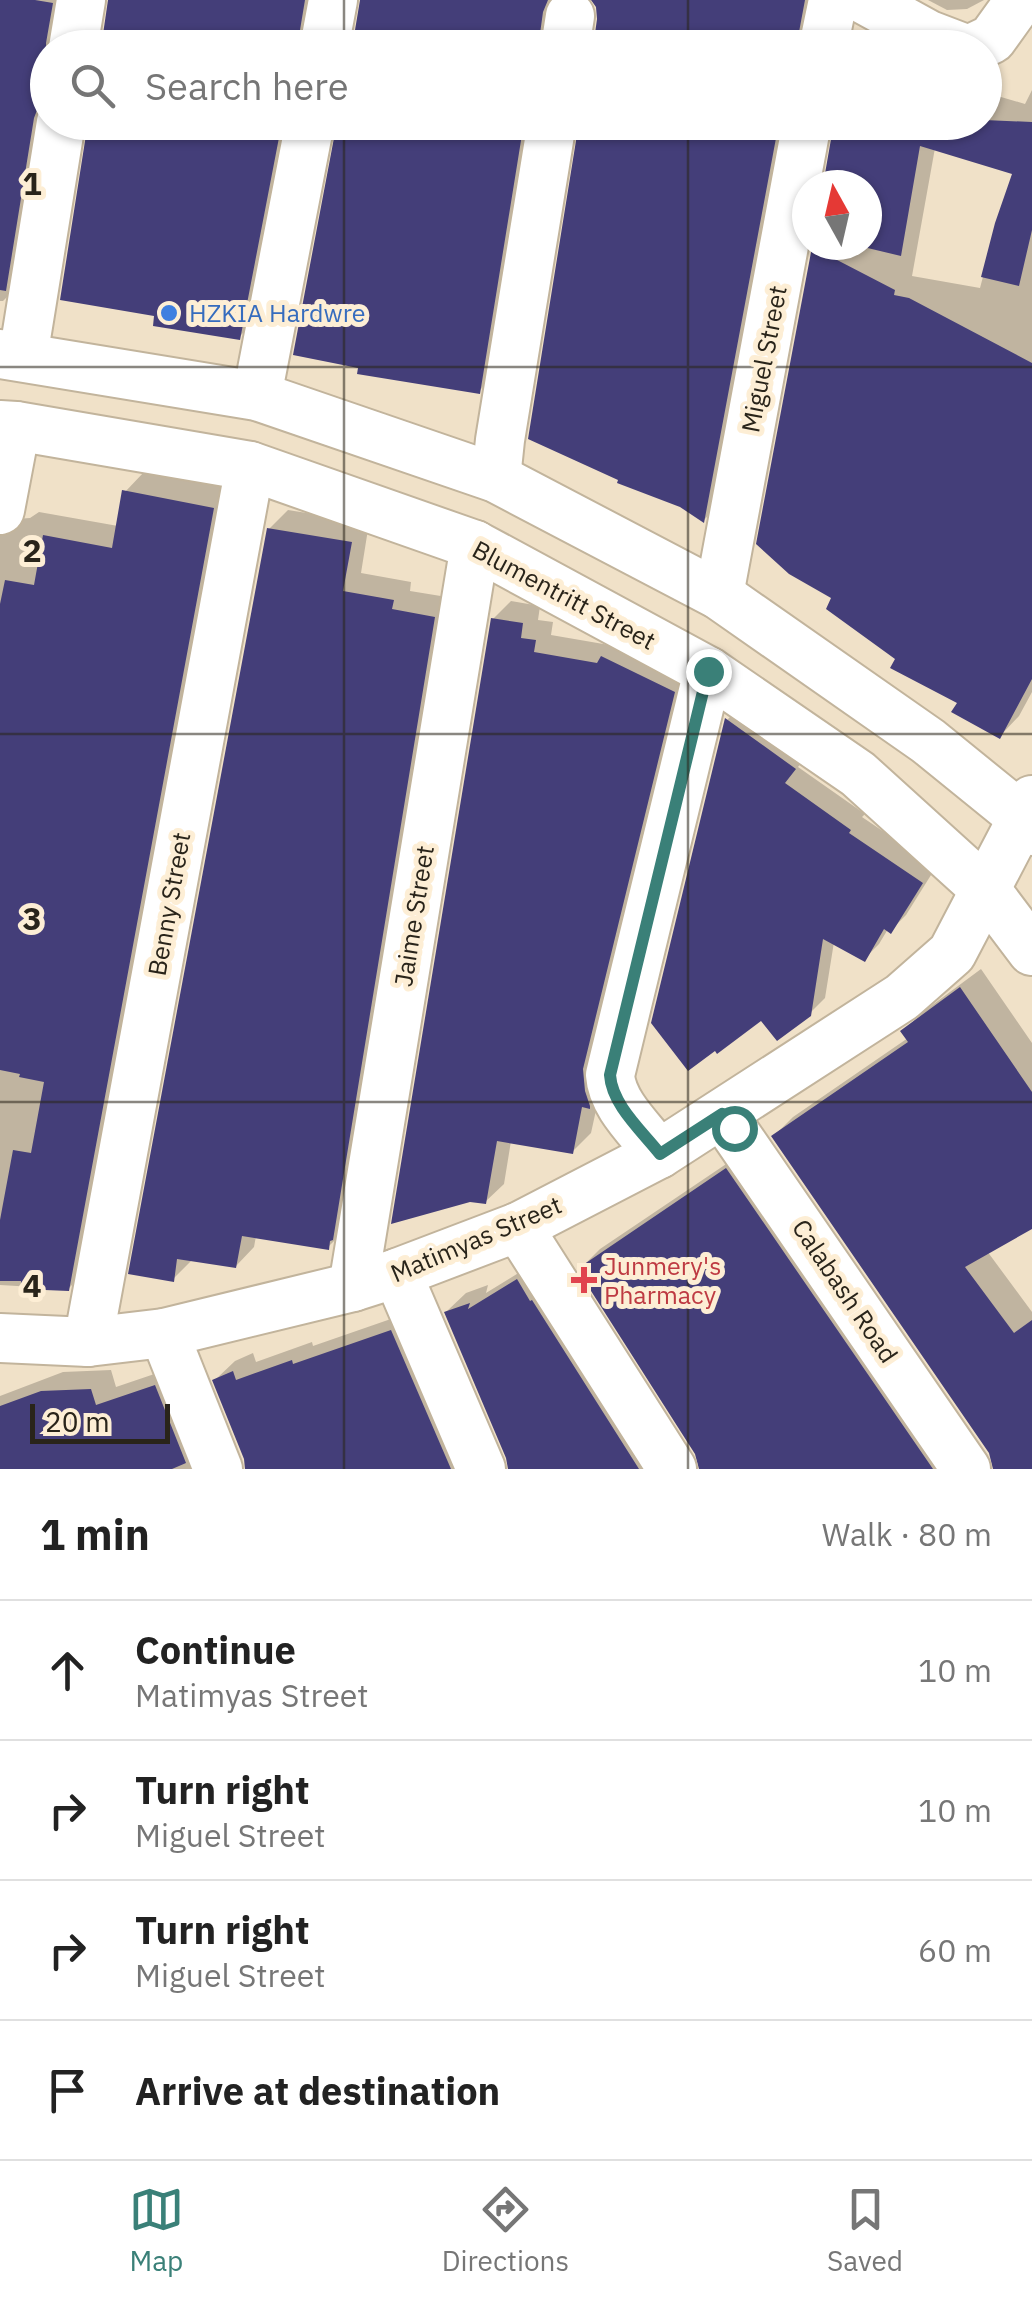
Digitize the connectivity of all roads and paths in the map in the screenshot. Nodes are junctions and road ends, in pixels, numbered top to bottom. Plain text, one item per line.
1 (80, 0) edge
2 (333, 0) edge
3 (833, 0) edge
4 (864, 0) edge
5 (1020, 0) edge
6 (76, 30) edge
7 (327, 30) edge
8 (827, 30) edge
9 (917, 30) edge
10 (998, 30) edge
11 (57, 140) edge
12 (307, 140) edge
13 (549, 140) edge
14 (805, 140) edge
15 (12, 355) edge
16 (257, 396) junction
17 (8, 425) edge
18 (250, 466) junction
19 (496, 478) junction
20 (0, 510) edge
21 (475, 546) junction
22 (720, 595) junction
23 (708, 671) junction
24 (1029, 816) edge
25 (986, 890) junction
26 (1032, 951) edge
27 (722, 1114) junction
28 (660, 1154) junction
29 (518, 1226) junction
30 (375, 1280) junction
31 (164, 1333) junction
32 (0, 1338) edge
33 (88, 1342) junction
34 (218, 1469) edge
35 (481, 1469) edge
36 (672, 1469) edge
37 (966, 1469) edge

1 - 6 street
2 - 7 street
3 - 8 street
4 - 9 street
5 - 10 street
11 - 15 street
12 - 16 street
13 - 19 street
14 - 22 street, Miguel Street
15 - 16 street
16 - 19 street
17 - 18 street, Blumentritt Street
17 - 20 street
18 - 21 street, Blumentritt Street
18 - 33 street, Benny Street
19 - 22 street
21 - 23 street, Blumentritt Street
21 - 30 street, Jaime Street
22 - 24 street
23 - 25 street, Blumentritt Street
23 - 28 street
24 - 25 street, Matimyas Street
25 - 26 street, Blumentritt Street
25 - 27 street, Matimyas Street
27 - 28 street, Matimyas Street
27 - 37 street, Calabash Road
28 - 29 street, Matimyas Street
29 - 30 street, Matimyas Street
29 - 36 street
30 - 31 street, Matimyas Street
30 - 35 street
31 - 33 street, Matimyas Street
31 - 34 street
32 - 33 street, Matimyas Street

